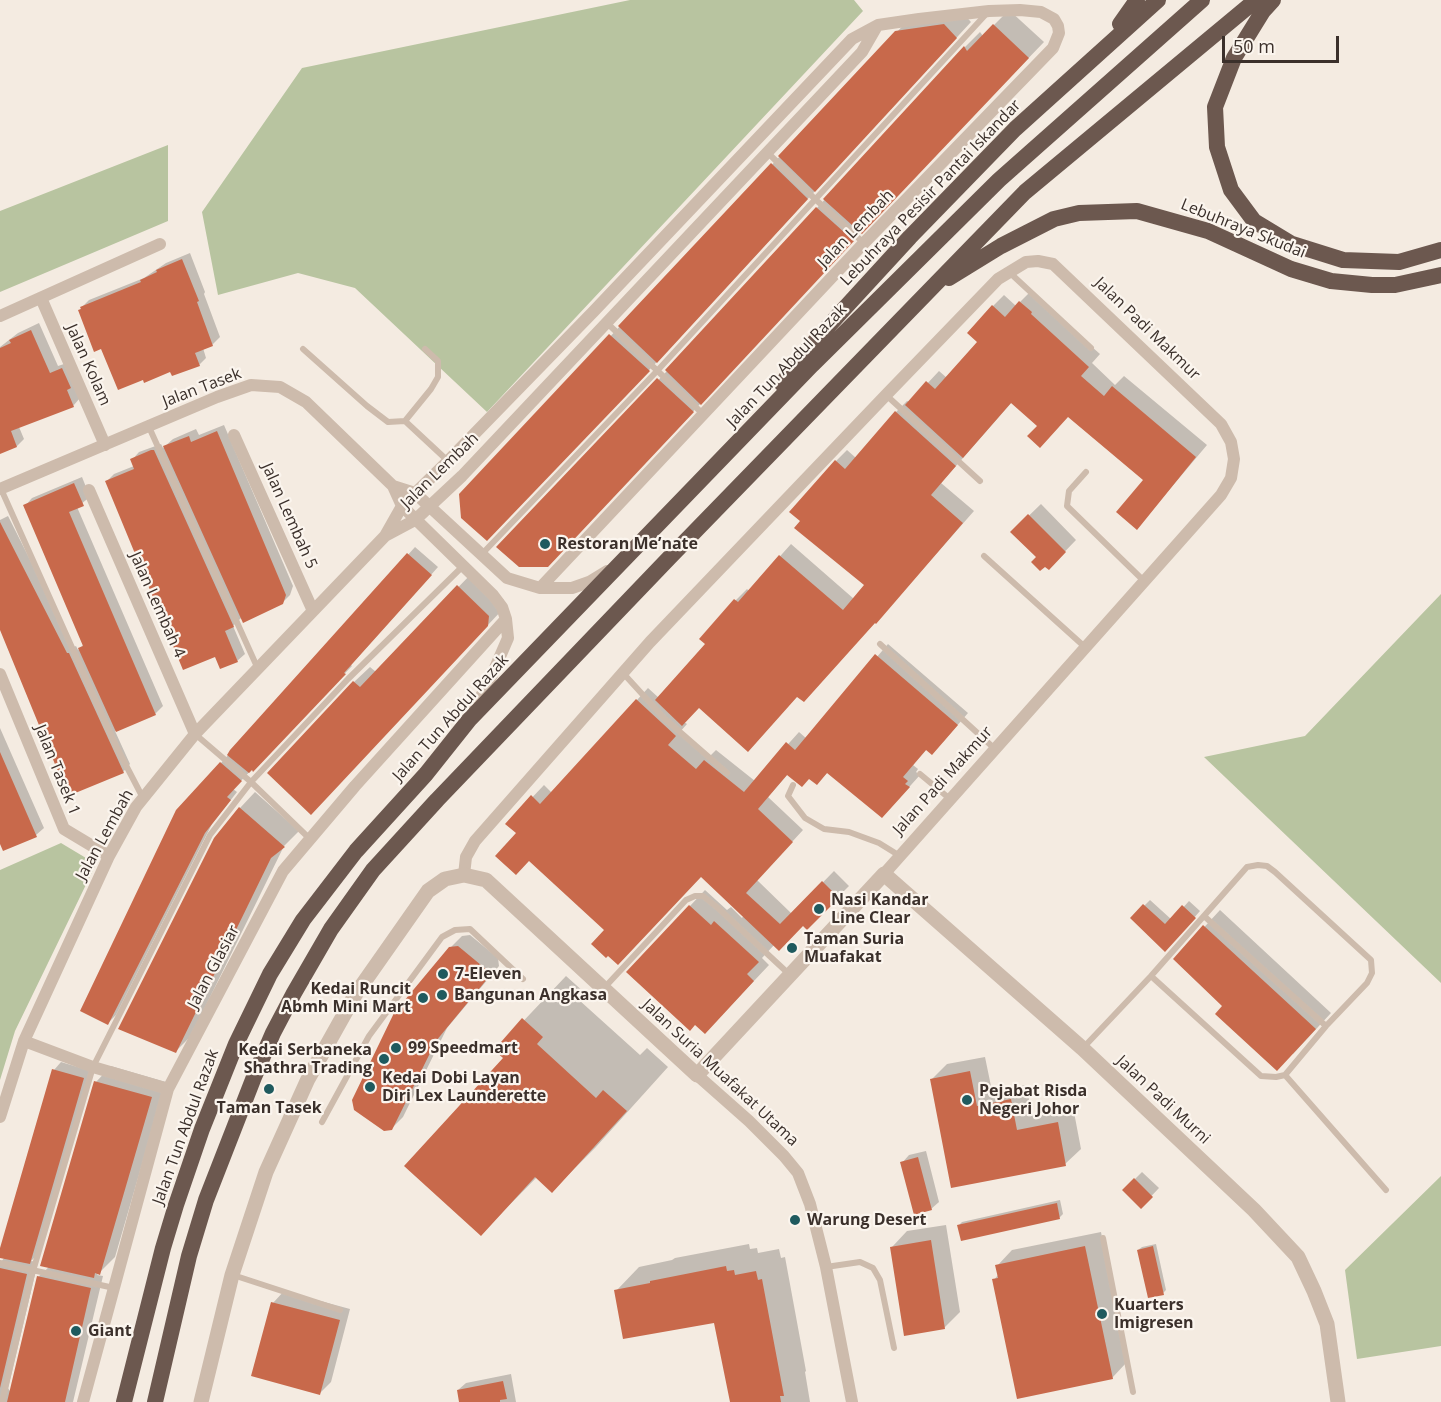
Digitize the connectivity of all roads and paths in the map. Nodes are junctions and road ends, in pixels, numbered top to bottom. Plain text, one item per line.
1 (1137, 0) edge
2 (1158, 0) edge
3 (1203, 0) edge
4 (1256, 0) edge
5 (1273, 0) edge
6 (989, 11) junction
7 (878, 26) junction
8 (1096, 56) junction
9 (755, 140) junction
10 (768, 153) junction
11 (815, 199) junction
12 (864, 243) junction
13 (160, 244) dead end
14 (1441, 250) edge
15 (1008, 271) junction
16 (1441, 275) edge
17 (41, 298) junction
18 (914, 307) junction
19 (594, 311) junction
20 (0, 316) edge
21 (607, 323) junction
22 (1091, 348) dead end
23 (303, 349) dead end
24 (425, 349) dead end
25 (657, 371) junction
26 (886, 395) junction
27 (703, 414) junction
28 (405, 421) junction
29 (150, 427) junction
30 (751, 430) junction
31 (234, 435) dead end
32 (105, 445) junction
33 (448, 461) junction
34 (1086, 472) dead end
35 (980, 481) dead end
36 (393, 486) junction
37 (0, 489) edge
38 (89, 490) dead end
39 (415, 493) junction
40 (402, 506) junction
41 (429, 507) junction
42 (415, 520) junction
43 (385, 536) junction
44 (481, 556) junction
45 (984, 556) dead end
46 (621, 562) junction
47 (464, 566) junction
48 (1144, 582) junction
49 (540, 588) junction
50 (313, 611) junction
51 (506, 619) junction
52 (880, 644) dead end
53 (1086, 649) junction
54 (258, 669) junction
55 (623, 673) junction
56 (0, 674) edge
57 (469, 720) junction
58 (195, 734) junction
59 (996, 749) junction
60 (727, 773) dead end
61 (920, 774) dead end
62 (251, 782) junction
63 (792, 785) dead end
64 (143, 798) junction
65 (951, 800) junction
66 (310, 839) junction
67 (109, 856) junction
68 (901, 856) junction
69 (884, 874) junction
70 (464, 875) junction
71 (1204, 916) junction
72 (790, 975) junction
73 (1151, 976) junction
74 (523, 979) dead end
75 (604, 988) junction
76 (1326, 1026) junction
77 (24, 1041) junction
78 (1082, 1048) junction
79 (93, 1067) junction
80 (698, 1075) junction
81 (1285, 1075) junction
82 (168, 1089) junction
83 (0, 1117) edge
84 (322, 1122) dead end
85 (1386, 1191) dead end
86 (1104, 1238) dead end
87 (0, 1263) edge
88 (826, 1267) junction
89 (34, 1270) junction
90 (232, 1275) junction
91 (114, 1288) junction
92 (340, 1310) dead end
93 (894, 1348) dead end
94 (1133, 1392) dead end
95 (2, 1402) edge
96 (83, 1402) edge
97 (124, 1402) edge
98 (155, 1402) edge
99 (201, 1402) edge
100 (852, 1402) edge
101 (1338, 1402) edge

1 - 8 highway
2 - 8 highway, Lebuhraya Pesisir Pantai Iskandar
3 - 30 highway, Jalan Tun Abdul Razak
4 - 18 highway
5 - 14 highway
6 - 7 street, Jalan Lembah
6 - 11 lane
6 - 12 street, Jalan Lembah
7 - 9 street, Jalan Lembah
7 - 10 street, Jalan Lembah
8 - 30 highway, Lebuhraya Pesisir Pantai Iskandar
9 - 10 street
9 - 19 street, Jalan Lembah
10 - 11 lane
10 - 21 street, Jalan Lembah
11 - 12 lane
11 - 25 lane
12 - 27 street, Jalan Lembah
13 - 17 street
15 - 22 lane
15 - 26 street, Jalan Padi Makmur
15 - 48 street, Jalan Padi Makmur
16 - 18 highway, Lebuhraya Skudai
17 - 20 street
17 - 32 street, Jalan Kolam
18 - 98 highway
19 - 21 street
19 - 33 street, Jalan Lembah
21 - 25 lane
21 - 41 street, Jalan Lembah
23 - 28 lane
24 - 28 lane
25 - 27 lane
25 - 44 lane
26 - 35 lane
26 - 55 street, Jalan Padi Makmur
27 - 49 street, Jalan Lembah
28 - 33 lane
29 - 32 street, Jalan Tasek
29 - 36 street, Jalan Tasek
29 - 54 lane
30 - 46 highway, Jalan Tun Abdul Razak
31 - 50 street, Jalan Lembah 5
32 - 37 street, Jalan Tasek
33 - 39 street, Jalan Lembah
34 - 48 lane
36 - 39 street, Jalan Tasek
36 - 40 street, Jalan Tasek
37 - 64 lane
38 - 58 street, Jalan Lembah 4
39 - 40 street, Jalan Lembah
39 - 41 street, Jalan Tasek
40 - 42 street, Jalan Tasek
40 - 43 street, Jalan Lembah
41 - 42 street, Jalan Lembah
41 - 44 street, Jalan Tasek
42 - 43 street, Jalan Lembah
42 - 47 street, Jalan Tasek
43 - 50 street, Jalan Lembah
44 - 49 street, Jalan Tasek
45 - 53 lane
46 - 49 street, Jalan Tasek
46 - 57 highway, Jalan Tun Abdul Razak
47 - 51 street, Jalan Tasek
47 - 62 lane
48 - 53 street, Jalan Padi Makmur
50 - 54 street, Jalan Lembah
51 - 57 street
51 - 66 street, Jalan Glasiar
52 - 59 lane
53 - 59 street, Jalan Padi Makmur
54 - 58 street, Jalan Lembah
55 - 60 lane
55 - 70 street, Jalan Padi Makmur
56 - 67 street, Jalan Tasek 1
57 - 97 highway, Jalan Tun Abdul Razak
58 - 62 lane
58 - 64 street, Jalan Lembah
59 - 65 street, Jalan Padi Makmur
61 - 65 lane
62 - 66 lane
62 - 79 lane
63 - 68 lane
64 - 67 street, Jalan Lembah
65 - 68 street, Jalan Padi Makmur
66 - 82 street, Jalan Glasiar
67 - 77 street, Jalan Lembah
68 - 69 street, Jalan Padi Makmur
69 - 72 street, Jalan Padi Makmur
69 - 78 street, Jalan Padi Murni
70 - 75 street, Jalan Suria Muafakat Utama
70 - 90 street
71 - 73 lane
71 - 76 lane
71 - 76 lane
72 - 75 lane
72 - 80 street, Jalan Padi Makmur
73 - 78 lane
73 - 81 lane
74 - 84 lane
75 - 80 street, Jalan Suria Muafakat Utama
76 - 81 lane
77 - 79 street
77 - 83 street, Jalan Lembah
78 - 101 street, Jalan Padi Murni
79 - 82 street
79 - 89 lane
80 - 88 street, Jalan Suria Muafakat Utama
81 - 85 lane
82 - 91 street, Jalan Glasiar
86 - 94 lane
87 - 89 lane
88 - 93 lane
88 - 100 street, Jalan Suria Muafakat Utama
89 - 91 lane
89 - 95 lane
90 - 92 lane
90 - 99 street
91 - 96 street, Jalan Glasiar

